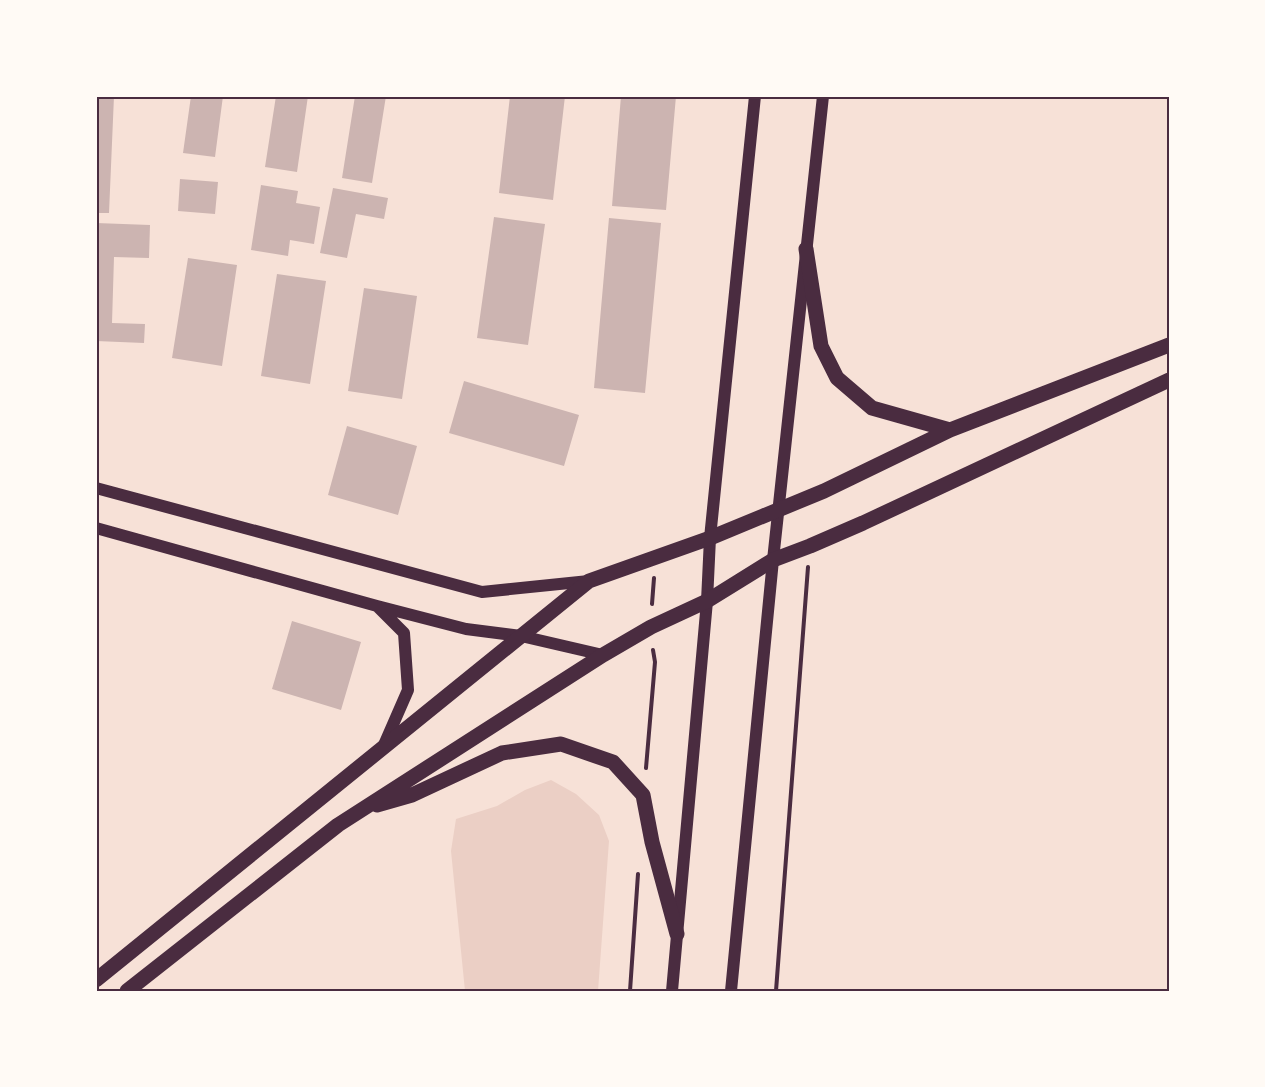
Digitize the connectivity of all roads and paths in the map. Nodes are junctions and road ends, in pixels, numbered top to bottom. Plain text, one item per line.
1 (755, 96) edge
2 (823, 96) edge
3 (806, 249) junction
4 (1169, 345) edge
5 (1169, 380) edge
6 (950, 430) junction
7 (96, 488) edge
8 (779, 509) junction
9 (96, 528) edge
10 (710, 538) junction
11 (810, 546) junction
12 (773, 560) junction
13 (589, 581) junction
14 (707, 601) junction
15 (377, 606) junction
16 (521, 636) junction
17 (603, 655) junction
18 (383, 748) junction
19 (360, 811) junction
20 (677, 934) junction
21 (96, 980) edge
22 (127, 991) edge
23 (672, 991) edge
24 (731, 991) edge
25 (776, 991) edge

1 - 10 main road
2 - 3 main road
3 - 6 main road
3 - 8 main road
4 - 6 main road
5 - 11 main road
6 - 8 main road
7 - 13 main road
8 - 10 main road
8 - 12 main road
9 - 15 main road
10 - 13 main road
10 - 14 main road
11 - 12 main road
11 - 25 path
12 - 14 main road
12 - 24 main road
13 - 16 main road
14 - 17 main road
14 - 20 main road
15 - 16 main road
15 - 18 main road
16 - 17 main road
16 - 18 main road
17 - 19 main road
18 - 21 main road
19 - 20 main road
19 - 22 main road
20 - 23 main road

